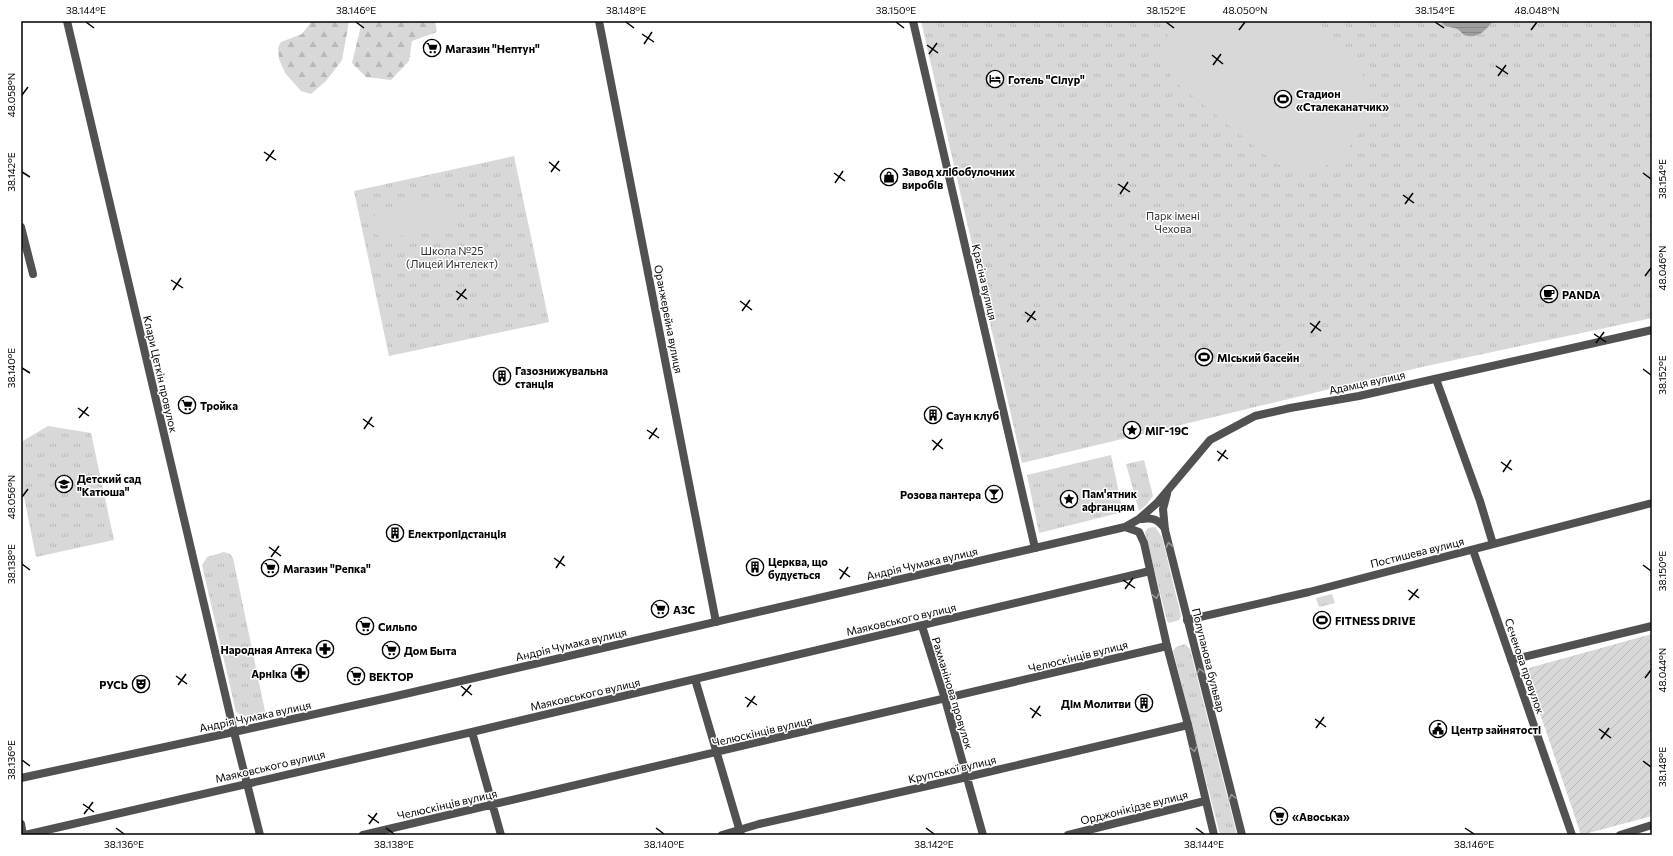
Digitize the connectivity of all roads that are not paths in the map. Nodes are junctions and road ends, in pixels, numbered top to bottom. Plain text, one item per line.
1 (67, 21) edge
2 (599, 21) edge
3 (913, 21) edge
4 (21, 227) edge
5 (33, 274) dead end
6 (1652, 330) edge
7 (1436, 379) junction
8 (1168, 490) junction
9 (1652, 503) edge
10 (1139, 519) junction
11 (1125, 526) junction
12 (1165, 530) junction
13 (1493, 544) junction
14 (1035, 548) junction
15 (1473, 550) junction
16 (1150, 571) junction
17 (1187, 620) junction
18 (716, 622) junction
19 (922, 626) junction
20 (1652, 626) edge
21 (1167, 646) junction
22 (1511, 660) junction
23 (695, 679) junction
24 (945, 700) junction
25 (1188, 725) junction
26 (234, 732) junction
27 (472, 732) junction
28 (717, 753) junction
29 (967, 777) junction
30 (21, 778) edge
31 (246, 783) junction
32 (1205, 801) junction
33 (492, 805) junction
34 (21, 824) edge
35 (1652, 825) edge
36 (740, 833) edge
37 (24, 835) edge
38 (260, 835) edge
39 (363, 835) edge
40 (501, 835) edge
41 (722, 835) edge
42 (983, 835) edge
43 (1068, 835) edge
44 (1214, 835) edge
45 (1242, 835) edge
46 (1572, 835) edge
47 (1620, 835) edge

1 - 26 street, Клари Цеткін провулок
2 - 18 street, Оранжерейна вулиця
3 - 14 street, Красіна вулиця
4 - 5 street
6 - 7 street, Адамця вулиця
7 - 8 street, Адамця вулиця
7 - 13 street
8 - 10 street, Адамця вулиця
8 - 12 street, Полупанова бульвар
9 - 13 street, Постишева вулиця
10 - 11 street, Адамця вулиця
10 - 12 street
11 - 14 street, Андрія Чумака вулиця
11 - 16 street
17 -> 12 street, Полупанова бульвар
13 - 15 street, Постишева вулиця
14 - 18 street, Андрія Чумака вулиця
15 - 17 street, Постишева вулиця
15 - 22 street, Сєченова провулок
16 - 19 street, Маяковського вулиця
16 -> 21 street
45 -> 17 street, Полупанова бульвар
18 - 26 street, Андрія Чумака вулиця
19 - 23 street, Маяковського вулиця
19 - 24 street, Рахманінова провулок
20 - 22 street
21 - 24 street, Челюскінців вулиця
21 - 25 street
22 - 46 street, Сєченова провулок
23 - 27 street, Маяковського вулиця
23 - 28 street
24 - 28 street, Челюскінців вулиця
24 - 29 street, Рахманінова провулок
25 - 29 street, Крупської вулиця
25 -> 32 street
26 - 30 street, Андрія Чумака вулиця
26 - 31 street, Клари Цеткін провулок
27 - 31 street, Маяковського вулиця
27 - 33 street
28 - 33 street, Челюскінців вулиця
28 - 36 street
29 - 36 street, Крупської вулиця
29 - 42 street, Рахманінова провулок
31 - 37 street, Маяковського вулиця
31 - 38 street, Клари Цеткін провулок
32 - 43 street, Орджонікідзе вулиця
32 - 44 street
33 - 39 street, Челюскінців вулиця
33 - 40 street
34 - 37 street
35 - 47 street
36 - 41 street, Крупської вулиця

